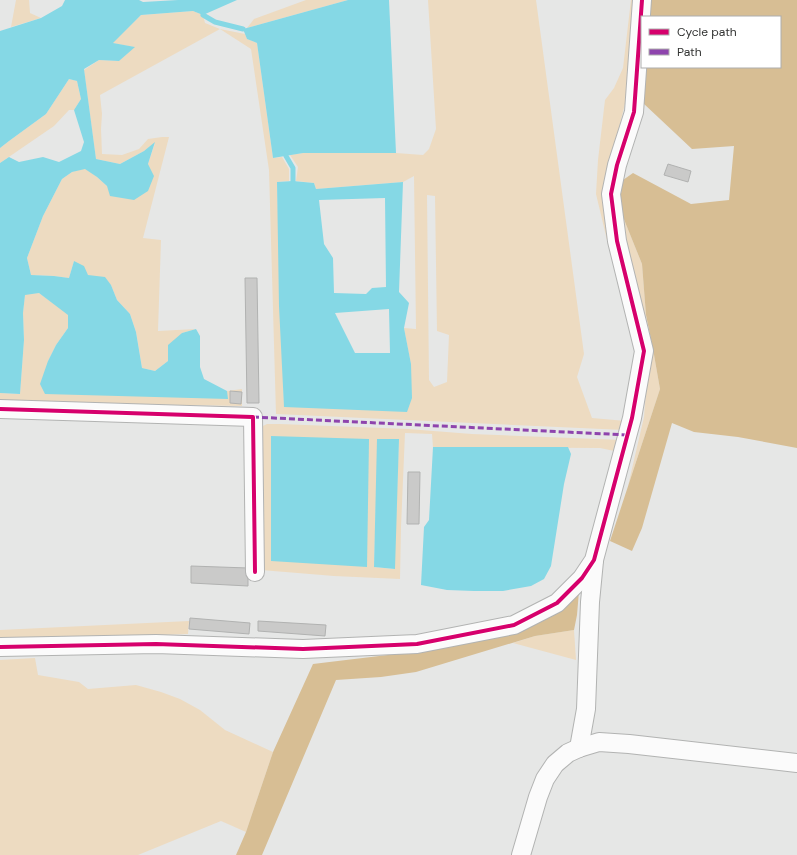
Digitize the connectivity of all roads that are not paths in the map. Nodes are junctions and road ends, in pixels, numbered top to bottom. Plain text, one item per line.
1 (642, 0) edge
2 (0, 409) edge
3 (594, 560) junction
4 (255, 572) dead end
5 (0, 647) edge
6 (579, 748) junction
7 (797, 762) edge
8 (521, 855) edge

1 - 3 street
2 - 4 street
3 - 5 street
3 - 6 street
6 - 7 street
6 - 8 street

